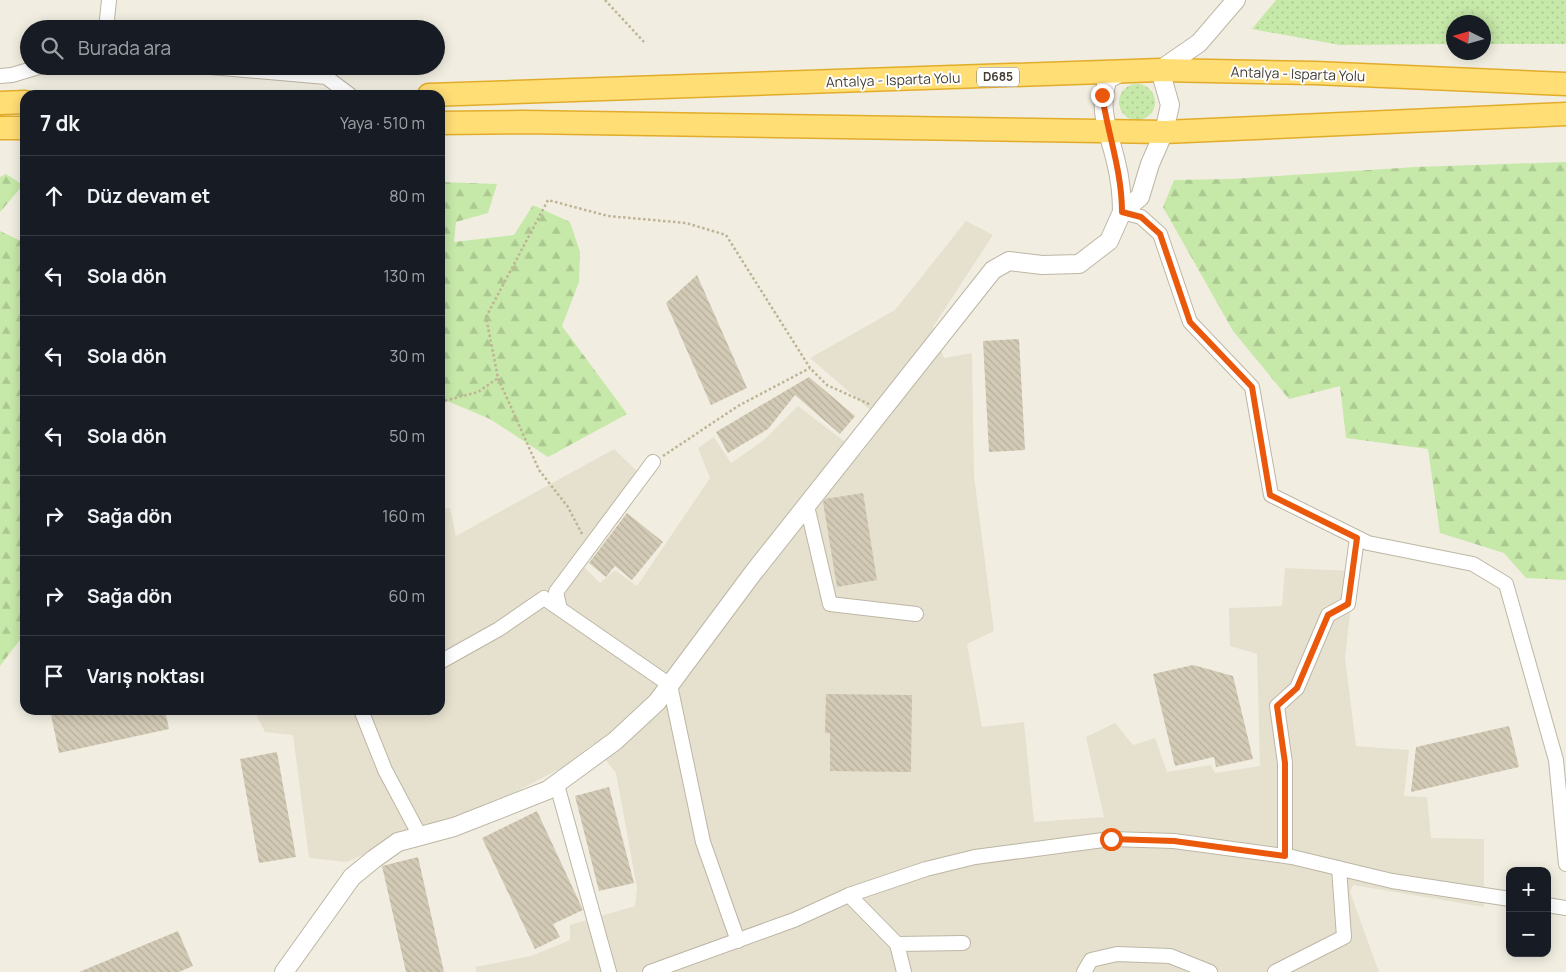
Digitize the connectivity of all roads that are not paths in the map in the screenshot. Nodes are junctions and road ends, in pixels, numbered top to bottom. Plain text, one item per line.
1 (109, 0) edge
2 (1236, 0) edge
3 (107, 20) edge
4 (1160, 70) junction
5 (1122, 72) junction
6 (20, 73) edge
7 (303, 75) edge
8 (0, 76) edge
9 (1566, 84) edge
10 (343, 90) edge
11 (445, 94) edge
12 (20, 102) edge
13 (0, 103) edge
14 (1566, 114) edge
15 (445, 123) edge
16 (0, 128) edge
17 (20, 128) edge
18 (1107, 131) junction
19 (1164, 132) junction
20 (1122, 212) junction
21 (653, 462) road end
22 (807, 506) junction
23 (1357, 538) junction
24 (560, 609) junction
25 (916, 614) dead end
26 (445, 659) edge
27 (670, 685) junction
28 (363, 715) edge
29 (557, 785) junction
30 (420, 836) junction
31 (1285, 856) junction
32 (1566, 864) edge
33 (1339, 868) junction
34 (849, 895) junction
35 (1506, 898) edge
36 (1551, 906) edge
37 (1566, 908) edge
38 (738, 941) junction
39 (963, 943) dead end
40 (897, 944) junction
41 (1192, 968) edge
42 (286, 972) edge
43 (609, 972) edge
44 (650, 972) edge
45 (904, 972) edge
46 (1084, 972) edge
47 (1210, 972) edge
48 (1276, 972) edge

1 - 3 street
2 - 4 street
4 - 5 highway, Antalya - Isparta Yolu / D685
4 - 9 highway, Antalya - Isparta Yolu / D685
4 - 19 street
5 - 11 highway, Antalya - Isparta Yolu / D685
5 - 18 street
6 - 8 street
7 - 10 street
12 - 13 highway
14 - 19 highway
15 - 18 highway
16 - 17 highway
18 - 19 highway
18 - 20 street
19 - 20 street
20 - 22 street
20 - 23 street
21 - 24 street
22 - 25 street
22 - 27 street
23 - 31 street
23 - 32 street
24 - 26 street
24 - 27 street
27 - 29 street
27 - 38 street
28 - 30 street
29 - 30 street
29 - 43 street
30 - 42 street
31 - 33 street
31 - 34 street
33 - 35 street
33 - 48 street
34 - 38 street
34 - 40 street
36 - 37 street
38 - 44 street
39 - 40 street
40 - 45 street
41 - 46 street
41 - 47 street

